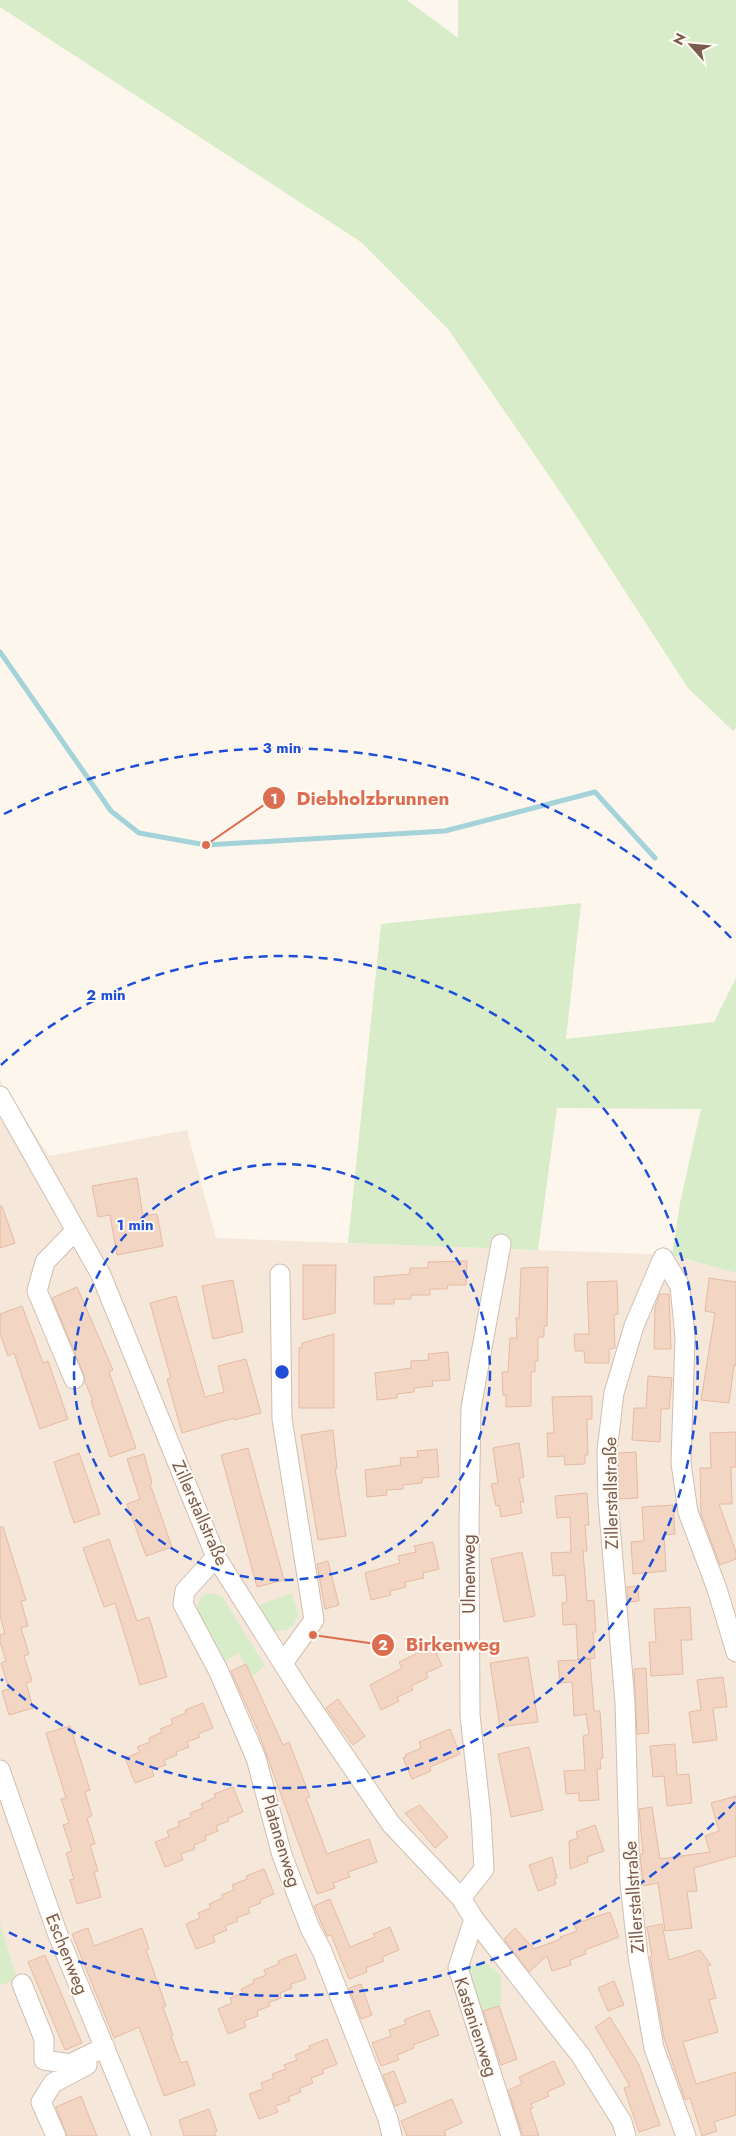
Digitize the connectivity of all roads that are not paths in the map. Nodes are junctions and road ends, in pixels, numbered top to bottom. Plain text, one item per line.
1 (0, 1096) edge
2 (75, 1231) junction
3 (501, 1244) dead end
4 (280, 1274) dead end
5 (74, 1379) dead end
6 (216, 1557) junction
7 (736, 1652) edge
8 (283, 1663) junction
9 (0, 1770) edge
10 (461, 1898) junction
11 (474, 1919) junction
12 (22, 1984) dead end
13 (107, 2051) junction
14 (56, 2136) edge
15 (142, 2136) edge
16 (392, 2136) edge
17 (511, 2136) edge
18 (626, 2136) edge
19 (686, 2136) edge

1 - 2 street, Zillerstallstraße
2 - 5 street
2 - 6 street, Zillerstallstraße
3 - 10 street, Ulmenweg
4 - 8 street
6 - 8 street, Zillerstallstraße
6 - 16 street, Platanenweg
7 - 19 street, Zillerstallstraße
8 - 10 street, Zillerstallstraße
9 - 13 street, Eschenweg
10 - 11 street, Zillerstallstraße
11 - 17 street, Kastanienweg
11 - 18 street, Zillerstallstraße
12 - 13 street
13 - 14 street
13 - 15 street, Eschenweg

